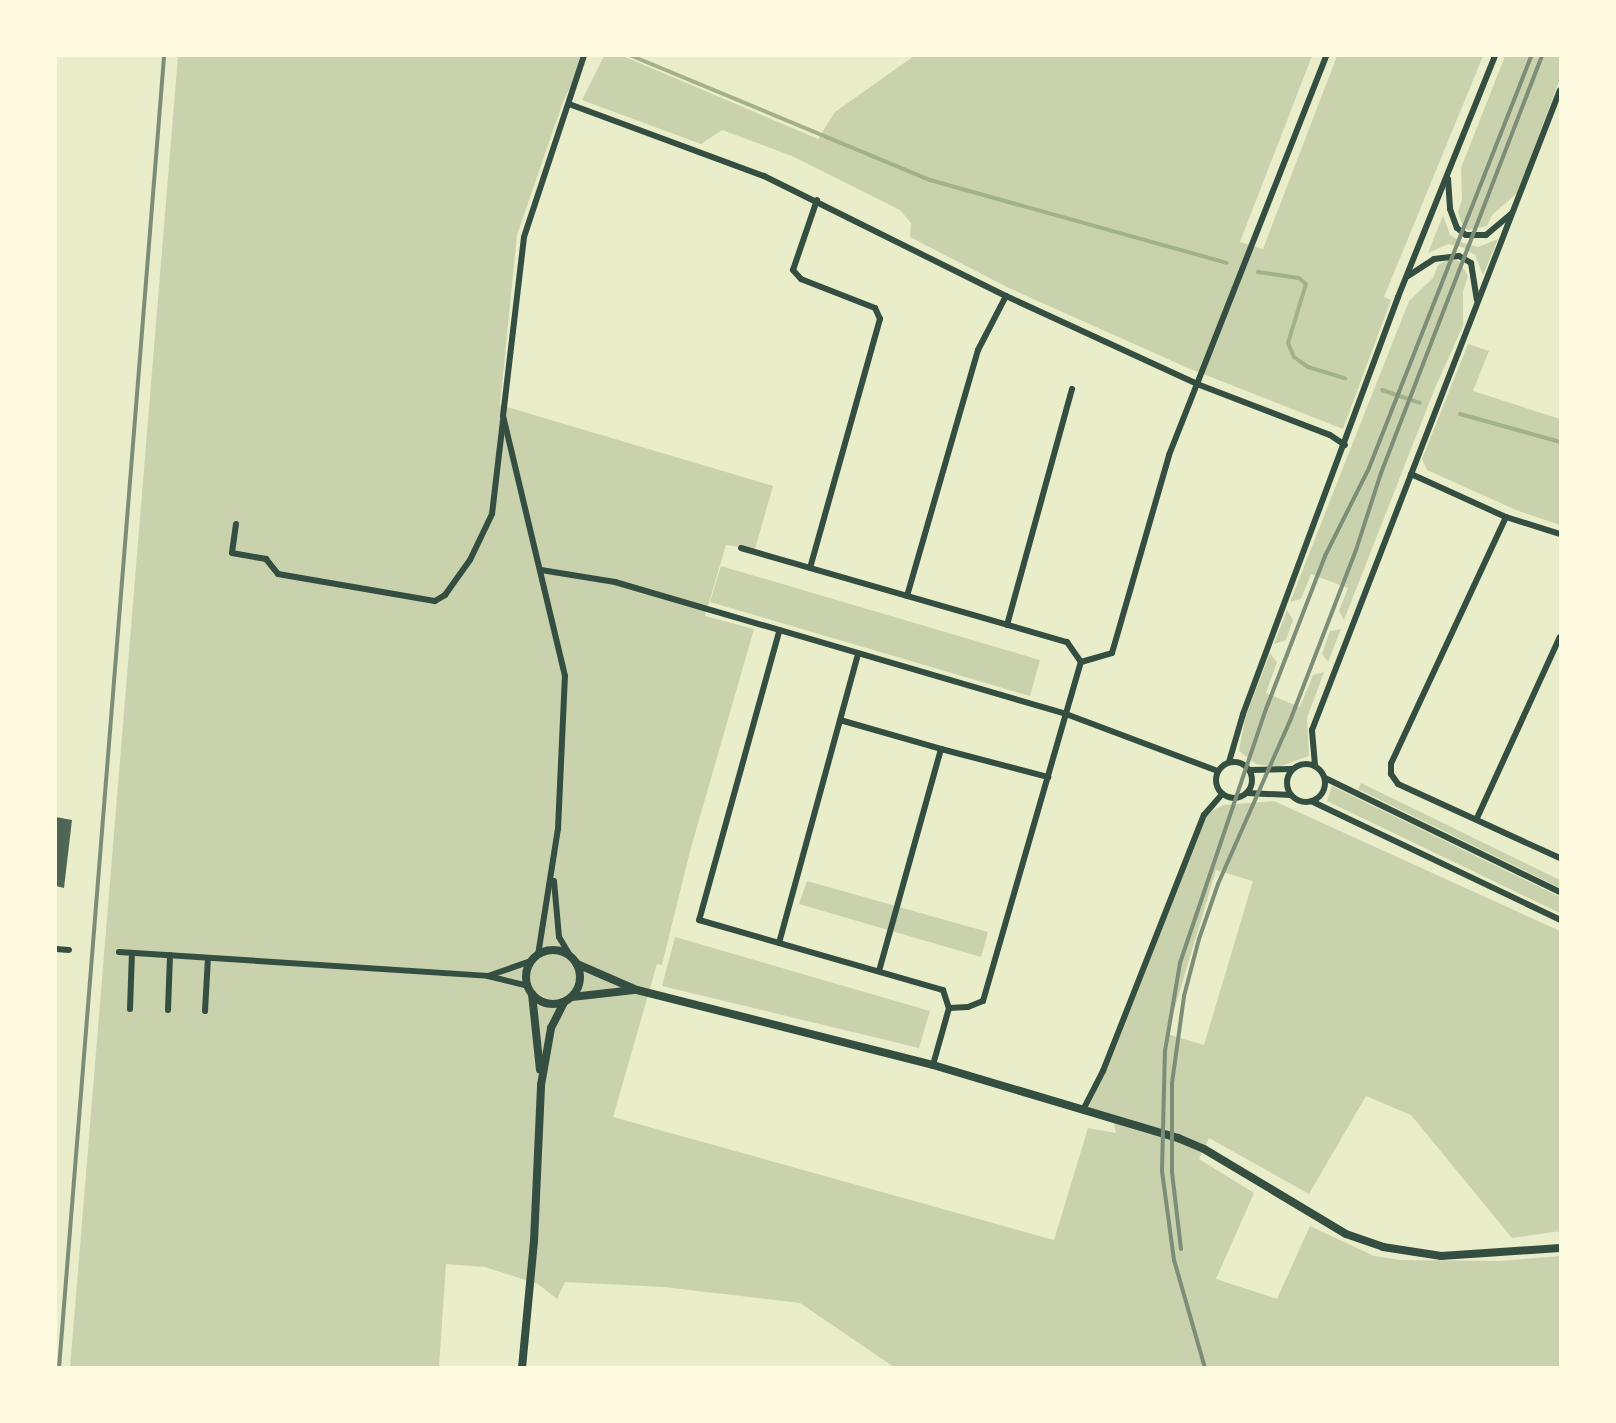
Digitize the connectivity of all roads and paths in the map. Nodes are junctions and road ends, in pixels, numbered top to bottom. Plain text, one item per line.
1 (584, 56) edge
2 (1326, 56) edge
3 (1495, 56) edge
4 (1560, 90) edge
5 (569, 104) junction
6 (1449, 172) junction
7 (817, 200) junction
8 (1513, 211) junction
9 (1406, 278) junction
10 (1006, 296) junction
11 (1477, 304) junction
12 (1197, 384) junction
13 (1072, 389) dead end
14 (503, 416) junction
15 (1345, 446) junction
16 (1411, 474) junction
17 (1506, 517) junction
18 (236, 525) dead end
19 (1560, 534) edge
20 (741, 548) dead end
21 (810, 568) junction
22 (541, 570) junction
23 (908, 596) junction
24 (1007, 625) junction
25 (779, 632) junction
26 (1560, 638) edge
27 (858, 654) junction
28 (1081, 662) junction
29 (1066, 714) junction
30 (840, 720) junction
31 (941, 749) junction
32 (1229, 762) junction
33 (1315, 765) junction
34 (1292, 769) junction
35 (1250, 770) junction
36 (1218, 771) junction
37 (1048, 777) junction
38 (1325, 778) junction
39 (1247, 793) junction
40 (1222, 794) junction
41 (1291, 795) junction
42 (1311, 801) junction
43 (1477, 818) junction
44 (1560, 858) edge
45 (553, 871) junction
46 (1560, 892) edge
47 (1560, 920) edge
48 (779, 943) junction
49 (56, 949) edge
50 (69, 950) dead end
51 (119, 952) dead end
52 (132, 953) junction
53 (170, 956) junction
54 (207, 958) junction
55 (534, 958) junction
56 (574, 960) junction
57 (879, 971) junction
58 (488, 976) junction
59 (530, 990) junction
60 (637, 990) junction
61 (567, 1000) junction
62 (949, 1008) junction
63 (130, 1010) dead end
64 (168, 1010) dead end
65 (205, 1011) dead end
66 (933, 1065) junction
67 (541, 1085) junction
68 (1084, 1108) junction
69 (1560, 1248) edge
70 (522, 1368) edge

1 - 5 street
2 - 12 street
3 - 6 street
4 - 8 street
5 - 7 street
5 - 14 street
6 - 8 street
6 - 9 street
7 - 10 street
7 - 21 street
8 - 11 street
9 - 11 street
9 - 15 street
10 - 12 street
10 - 23 street
11 - 16 street
12 - 15 street
12 - 28 street
13 - 24 street
14 - 18 street
14 - 22 street
15 - 32 street
16 - 17 street
16 - 33 street
17 - 19 street
17 - 43 street
20 - 21 street
21 - 23 street
22 - 25 street
22 - 45 street
23 - 24 street
24 - 28 street
25 - 27 street
25 - 48 street
26 - 43 street
27 - 29 street
27 - 30 street
28 - 29 street
29 - 36 street
29 - 37 street
30 - 31 street
30 - 48 street
31 - 37 street
31 - 57 street
32 - 35 street
32 - 36 street
33 - 34 street
33 - 38 street
34 - 35 street
34 - 41 street
35 - 39 street
36 - 40 street
37 - 62 street
38 - 42 street
38 - 46 street
39 - 40 street
39 - 41 street
40 - 68 street
41 - 42 street
42 - 47 street
43 - 44 street
45 - 55 street
45 - 56 street
48 - 57 street
49 - 50 street
51 - 52 street
52 - 53 street
52 - 63 street
53 - 54 street
53 - 64 street
54 - 58 street
54 - 65 street
55 - 56 street
55 - 58 street
55 - 59 street
56 - 60 street
56 - 61 street
57 - 62 street
58 - 59 street
59 - 61 street
59 - 67 street
60 - 61 street
60 - 66 street
61 - 67 street
62 - 66 street
66 - 68 street
67 - 70 street
68 - 69 street

